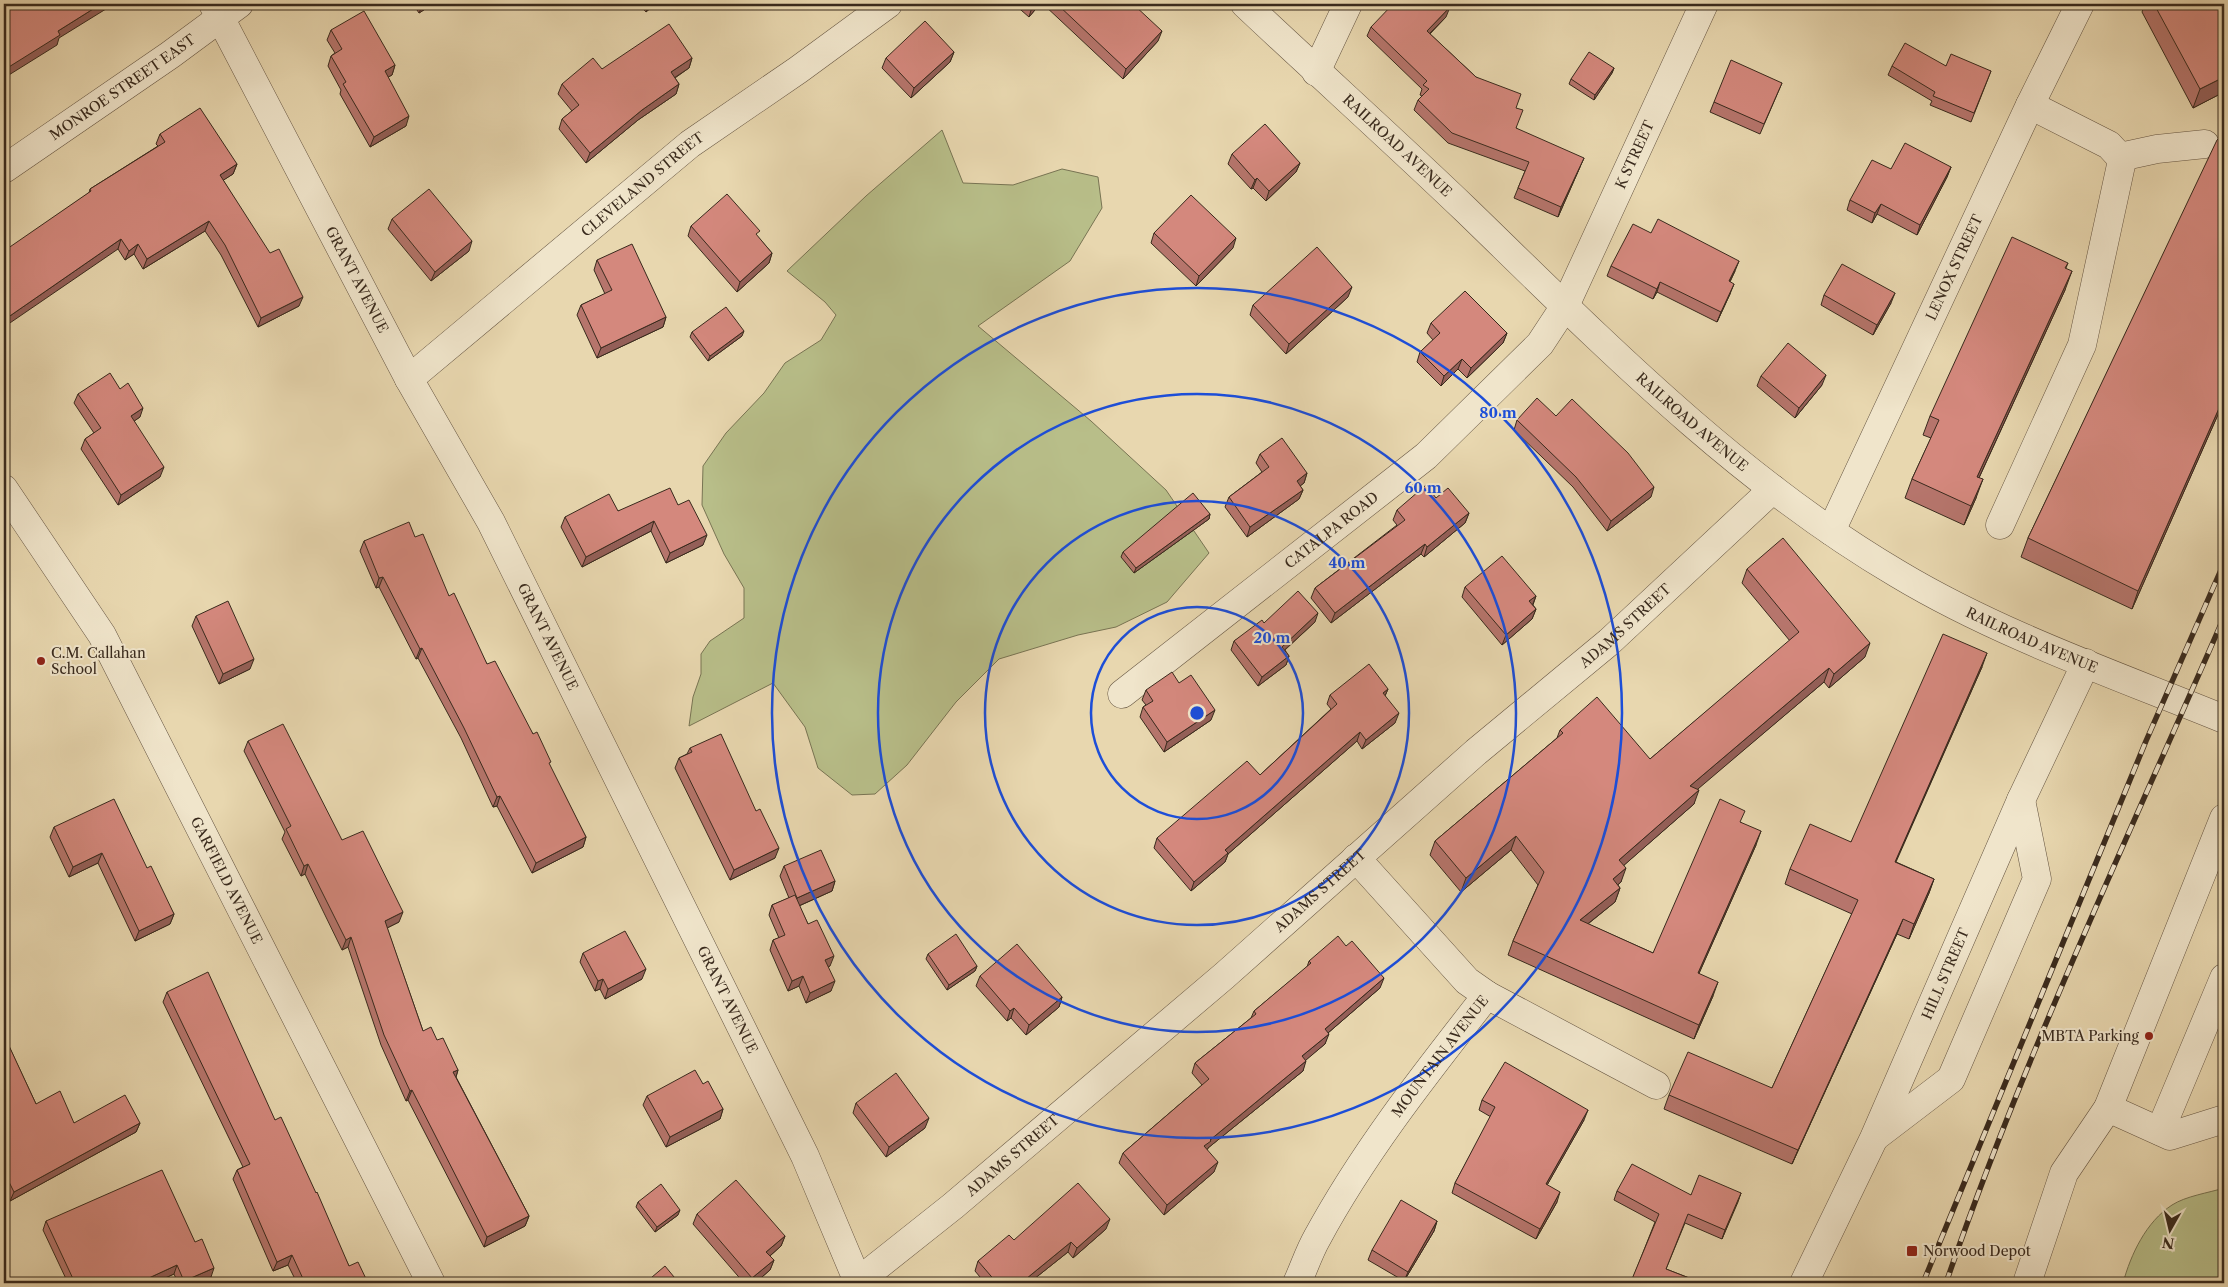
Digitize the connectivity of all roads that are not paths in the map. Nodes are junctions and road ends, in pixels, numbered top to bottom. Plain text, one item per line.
1 (888, 4) edge
2 (1245, 4) edge
3 (1348, 4) edge
4 (1704, 4) edge
5 (2080, 4) edge
6 (224, 9) edge
7 (1316, 72) junction
8 (2030, 105) junction
9 (2205, 144) dead end
10 (2120, 157) junction
11 (4, 169) edge
12 (1565, 306) junction
13 (409, 379) junction
14 (1773, 488) junction
15 (4, 489) edge
16 (2000, 525) dead end
17 (1831, 531) junction
18 (2086, 663) junction
19 (1122, 694) dead end
20 (2224, 719) edge
21 (2021, 800) junction
22 (2224, 818) edge
23 (1356, 858) junction
24 (2224, 978) edge
25 (1487, 995) junction
26 (1656, 1084) dead end
27 (2108, 1108) junction
28 (2224, 1119) edge
29 (2160, 1131) junction
30 (1874, 1138) junction
31 (432, 1283) edge
32 (857, 1283) edge
33 (1297, 1283) edge
34 (1804, 1283) edge
35 (2027, 1283) edge

1 - 13 street, CLEVELAND STREET
2 - 7 street, RAILROAD AVENUE
3 - 7 street
4 - 12 street, K STREET
5 - 8 street, LENOX STREET
6 - 11 street, MONROE STREET EAST
6 - 13 street, GRANT AVENUE
7 - 12 street, RAILROAD AVENUE
8 - 10 street
8 - 17 street, LENOX STREET
9 - 10 street
10 - 16 street
12 - 14 street, RAILROAD AVENUE
12 - 19 street, CATALPA ROAD
13 - 32 street, GRANT AVENUE
14 - 17 street, RAILROAD AVENUE
14 - 23 street, ADAMS STREET
15 - 31 street, GARFIELD AVENUE
17 - 18 street, RAILROAD AVENUE
18 - 20 street, RAILROAD AVENUE
18 - 21 street, HILL STREET
21 - 30 street, HILL STREET
21 - 30 street
22 - 27 street
23 - 25 street, MOUNTAIN AVENUE
23 - 32 street, ADAMS STREET
24 - 29 street
25 - 26 street
25 - 33 street, MOUNTAIN AVENUE
27 - 29 street
27 - 35 street
28 - 29 street
30 - 34 street, HILL STREET

